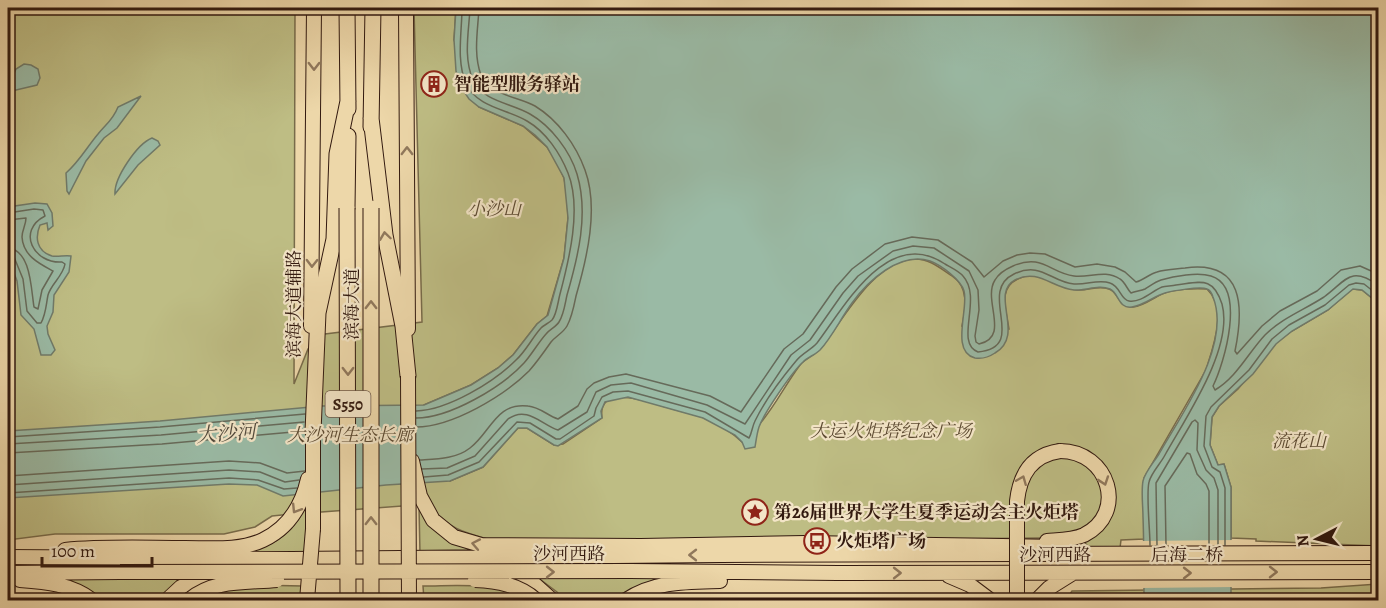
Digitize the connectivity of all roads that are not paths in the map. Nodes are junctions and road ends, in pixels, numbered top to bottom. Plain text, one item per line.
1 (314, 8) edge
2 (348, 8) edge
3 (373, 8) edge
4 (406, 8) edge
5 (341, 208) junction
6 (377, 208) junction
7 (408, 376) junction
8 (313, 432) junction
9 (408, 432) junction
10 (313, 529) junction
11 (409, 535) junction
12 (805, 543) junction
13 (1019, 545) junction
14 (1130, 553) junction
15 (1378, 553) edge
16 (720, 555) junction
17 (8, 556) edge
18 (415, 558) junction
19 (121, 559) junction
20 (292, 559) junction
21 (341, 572) junction
22 (1378, 572) edge
23 (8, 573) edge
24 (408, 573) junction
25 (838, 573) junction
26 (939, 573) junction
27 (1075, 573) junction
28 (1130, 573) joint
29 (8, 581) edge
30 (92, 600) edge
31 (167, 600) edge
32 (189, 600) edge
33 (308, 600) edge
34 (313, 600) edge
35 (348, 600) edge
36 (371, 600) edge
37 (409, 600) edge
38 (417, 600) edge
39 (536, 600) edge
40 (552, 600) edge
41 (626, 600) edge
42 (990, 600) edge
43 (1008, 600) edge
44 (1017, 600) edge
45 (1023, 600) edge
46 (1037, 600) edge

1 -> 8 main road, 滨海大道辅路
2 - 5 highway, 滨海大道 / S550
3 - 6 highway, 滨海大道 / S550
7 -> 4 main road
5 - 8 highway
5 -> 35 highway, 滨海大道 / S550, bridge
7 -> 6 highway
36 -> 6 highway, 滨海大道 / S550, bridge
7 - 9 main road, bridge
8 - 10 main road, 滨海大道辅路
8 -> 19 main road
9 - 11 main road, bridge
12 -> 9 main road, bridge
10 - 33 main road, bridge
10 - 34 main road, 滨海大道辅路, bridge
11 - 37 main road, bridge
11 - 38 main road, bridge
12 - 13 main road
12 - 16 main road
13 - 14 main road
44 -> 13 main road, bridge
14 - 15 main road, 后海二桥
14 - 16 main road, 沙河西路
16 -> 18 main road, 沙河西路
17 - 19 main road
18 - 20 main road, 沙河西路
18 - 40 main road
19 - 20 main road, 沙河西路
19 - 21 main road, 沙河西路, bridge
19 - 23 main road, 沙河西路
20 - 31 main road
21 - 24 main road, 沙河西路, bridge
21 - 32 main road, bridge
28 -> 22 main road, 后海二桥
24 -> 25 main road, 沙河西路, bridge
24 - 39 main road, bridge
25 -> 26 main road, 沙河西路
25 - 41 main road
26 - 27 main road, 沙河西路
26 - 42 main road
27 - 28 main road, 沙河西路
27 - 46 main road
29 - 30 main road
43 - 45 main road

